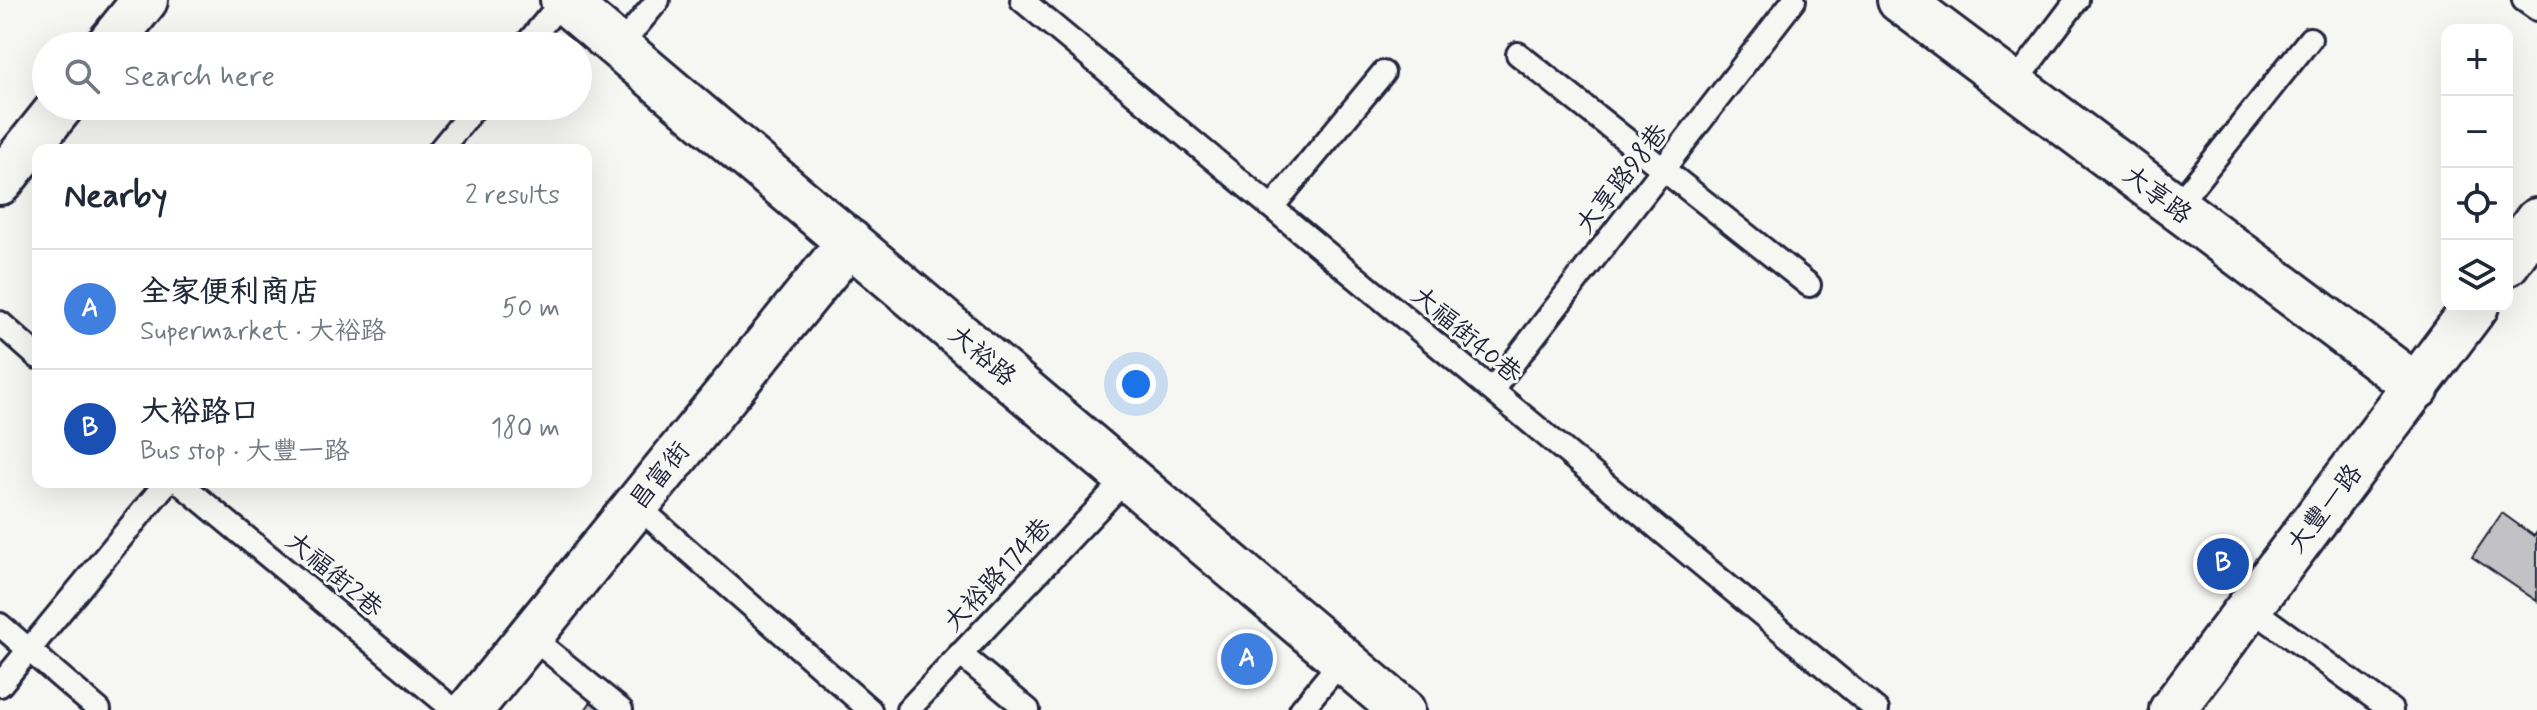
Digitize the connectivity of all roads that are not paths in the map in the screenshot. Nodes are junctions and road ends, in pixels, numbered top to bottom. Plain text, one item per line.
1 (145, 0) edge
2 (563, 0) edge
3 (658, 0) edge
4 (1022, 0) edge
5 (1794, 0) edge
6 (1900, 0) edge
7 (2077, 0) edge
8 (2524, 0) edge
9 (2537, 9) edge
10 (119, 32) edge
11 (537, 32) edge
12 (2310, 39) dead end
13 (619, 47) junction
14 (1518, 54) dead end
15 (1383, 73) dead end
16 (2013, 85) junction
17 (50, 120) edge
18 (465, 120) edge
19 (445, 144) edge
20 (1663, 169) junction
21 (0, 182) edge
22 (1272, 207) junction
23 (2176, 207) junction
24 (2537, 221) edge
25 (850, 242) junction
26 (2513, 255) edge
27 (1809, 285) dead end
28 (2472, 312) edge
29 (0, 323) edge
30 (32, 352) edge
31 (2417, 387) junction
32 (1492, 390) junction
33 (1127, 478) junction
34 (162, 488) edge
35 (186, 488) edge
36 (635, 504) junction
37 (2248, 606) junction
38 (0, 625) edge
39 (530, 636) junction
40 (30, 649) junction
41 (960, 654) junction
42 (1343, 659) junction
43 (0, 685) edge
44 (99, 710) edge
45 (454, 710) edge
46 (470, 710) edge
47 (621, 710) edge
48 (870, 710) edge
49 (908, 710) edge
50 (1028, 710) edge
51 (1301, 710) edge
52 (1402, 710) edge
53 (1877, 710) edge
54 (2172, 710) edge
55 (2391, 710) edge

1 - 10 street
2 - 11 lane
2 - 13 street, 大裕路
3 - 13 lane
4 - 22 lane, 大福街40巷
5 - 20 lane, 大享路98巷
6 - 16 street, 大享路
7 - 16 lane
8 - 9 lane
12 - 23 lane
13 - 25 street, 大裕路
14 - 20 lane
15 - 22 lane
16 - 23 street, 大享路
17 - 21 street
18 - 19 lane
20 - 27 lane
20 - 32 lane, 大享路98巷
22 - 32 lane, 大福街40巷
23 - 31 street, 大享路
24 - 26 street
25 - 33 street, 大裕路
25 - 36 street, 昌富街
28 - 31 street, 大豐一路
29 - 30 lane
31 - 37 street, 大豐一路
32 - 53 lane, 大福街40巷
33 - 41 lane, 大裕路174巷
33 - 42 street, 大裕路
34 - 40 lane
35 - 45 lane, 大福街2巷
36 - 39 street, 昌富街
36 - 48 lane
37 - 54 street, 大豐一路
37 - 55 lane
38 - 40 lane
39 - 46 street, 昌富街
39 - 47 lane
40 - 43 lane
40 - 44 lane
41 - 49 lane, 大裕路174巷
41 - 50 lane
42 - 51 lane
42 - 52 street, 大裕路

